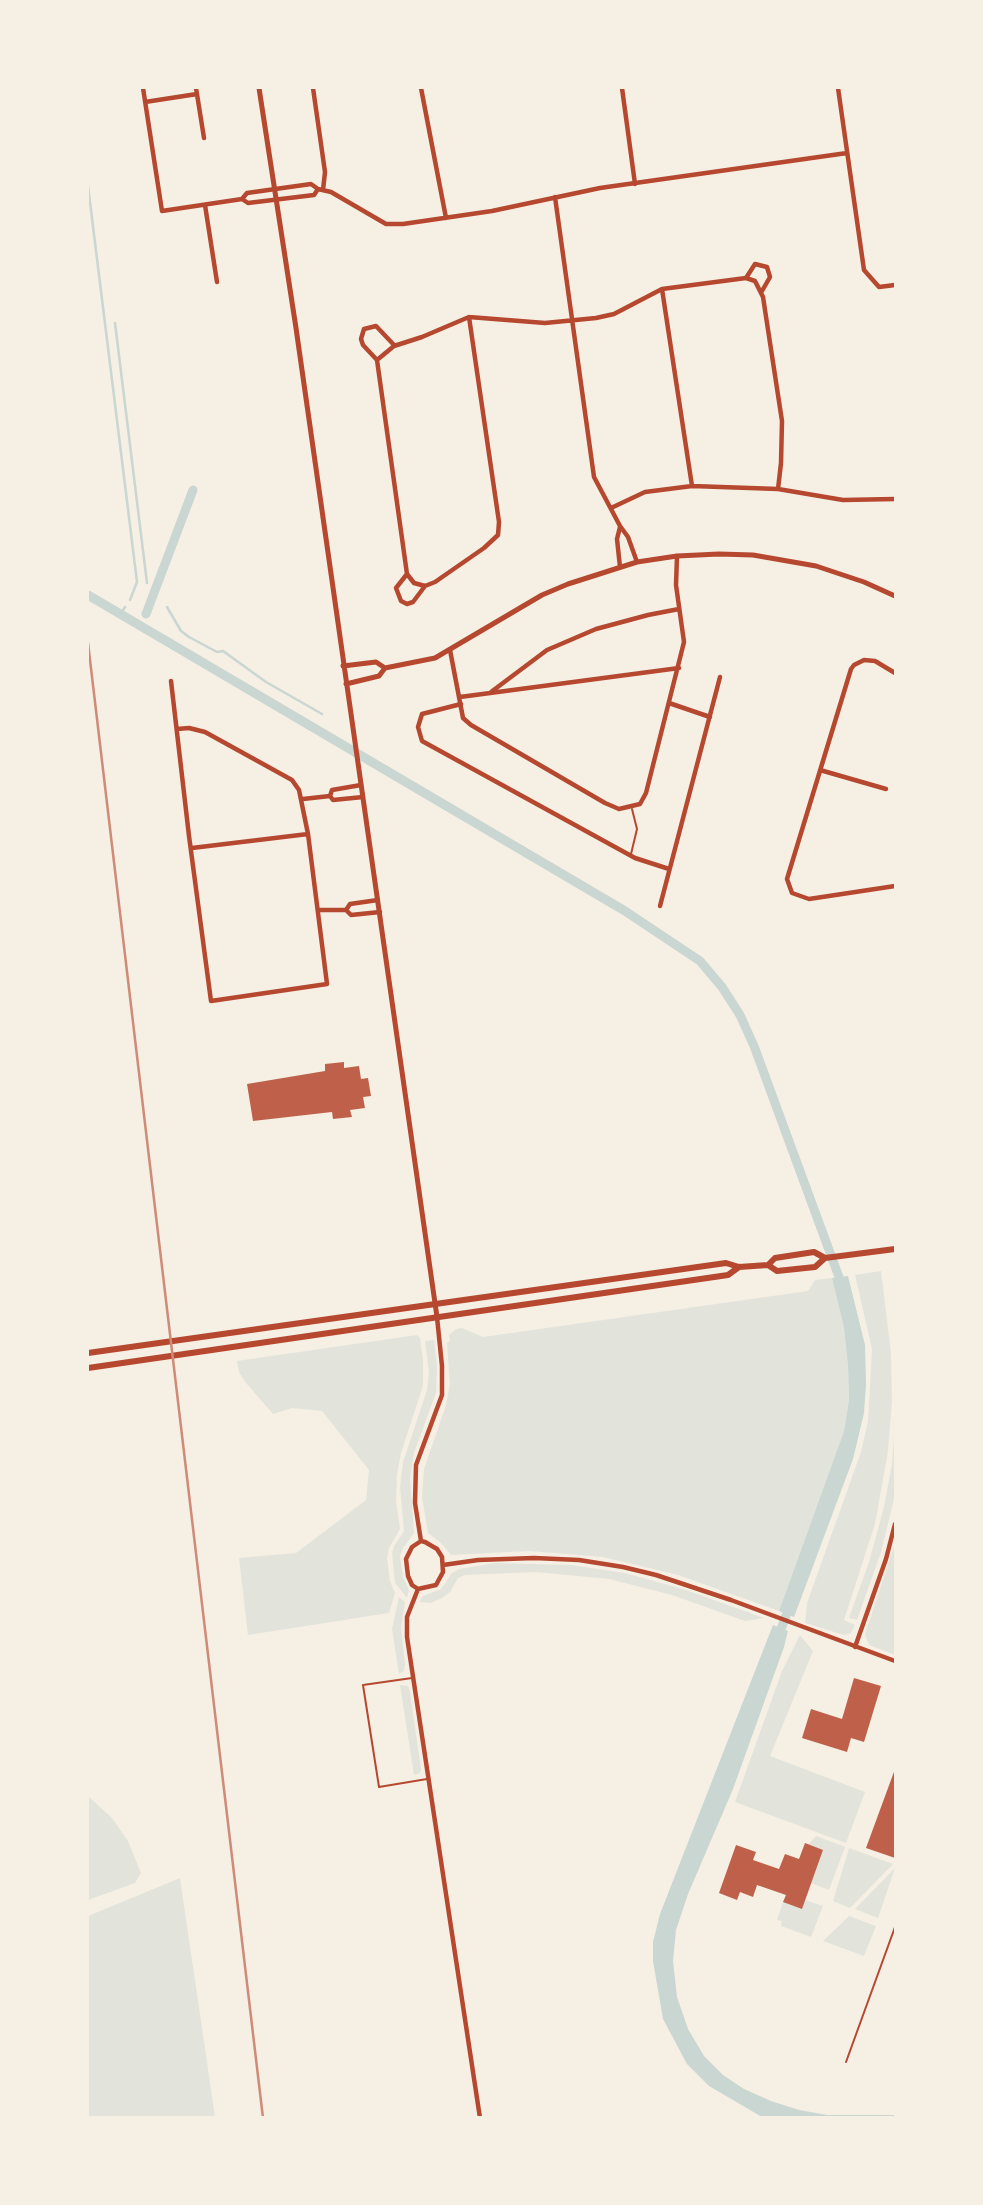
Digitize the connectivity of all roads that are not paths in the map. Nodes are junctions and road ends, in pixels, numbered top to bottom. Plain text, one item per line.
1 (143, 88) edge
2 (259, 88) edge
3 (313, 88) edge
4 (421, 88) edge
5 (622, 88) edge
6 (838, 88) edge
7 (197, 91) edge
8 (145, 102) junction
9 (204, 138) dead end
10 (847, 153) junction
11 (635, 184) junction
12 (274, 189) junction
13 (321, 190) junction
14 (555, 197) junction
15 (242, 199) junction
16 (276, 200) junction
17 (205, 205) junction
18 (446, 218) junction
19 (746, 278) junction
20 (217, 282) dead end
21 (895, 285) edge
22 (662, 289) junction
23 (762, 291) junction
24 (469, 317) junction
25 (570, 321) junction
26 (394, 346) junction
27 (377, 360) junction
28 (692, 486) junction
29 (778, 489) junction
30 (895, 499) edge
31 (611, 508) junction
32 (620, 526) junction
33 (677, 556) junction
34 (637, 562) junction
35 (620, 566) junction
36 (407, 574) junction
37 (425, 586) junction
38 (895, 596) edge
39 (679, 610) junction
40 (450, 650) junction
41 (343, 666) junction
42 (385, 668) junction
43 (679, 668) junction
44 (895, 673) edge
45 (720, 677) dead end
46 (171, 681) dead end
47 (346, 684) junction
48 (491, 692) junction
49 (460, 697) junction
50 (461, 704) junction
51 (669, 704) junction
52 (710, 717) junction
53 (177, 729) junction
54 (820, 770) junction
55 (361, 785) junction
56 (886, 789) dead end
57 (330, 796) junction
58 (363, 797) junction
59 (303, 799) junction
60 (632, 807) junction
61 (308, 834) junction
62 (192, 848) junction
63 (631, 855) junction
64 (669, 869) junction
65 (895, 886) edge
66 (378, 900) junction
67 (660, 906) dead end
68 (319, 910) junction
69 (346, 910) junction
70 (380, 912) junction
71 (895, 1249) edge
72 (825, 1258) junction
73 (768, 1265) junction
74 (739, 1267) junction
75 (435, 1303) junction
76 (437, 1317) junction
77 (88, 1353) edge
78 (88, 1368) edge
79 (895, 1524) edge
80 (421, 1541) junction
81 (443, 1565) junction
82 (418, 1589) junction
83 (855, 1647) junction
84 (895, 1661) edge
85 (413, 1678) junction
86 (428, 1779) junction
87 (895, 1927) edge
88 (846, 2062) dead end
89 (481, 2118) edge

1 - 8 street
2 - 12 street
3 - 13 street
4 - 18 street
5 - 11 street
6 - 10 street
7 - 8 street
7 - 9 street
8 - 17 street
10 - 11 street
10 - 21 street
11 - 14 street
12 - 13 street
12 - 15 street
12 - 16 street
13 - 16 street
13 - 18 street
14 - 18 street
14 - 25 street
15 - 16 street
15 - 17 street
16 - 41 street
17 - 20 street
19 - 22 street
19 - 23 street
19 - 23 street
22 - 25 street
22 - 28 street
23 - 29 street
24 - 25 street
24 - 26 street
24 - 37 street
25 - 31 street
26 - 27 street
26 - 27 street
27 - 36 street
28 - 29 street
28 - 31 street
29 - 30 street
31 - 32 street
32 - 34 street
32 - 35 street
33 - 34 street
33 - 38 street
33 - 39 street
34 - 35 street
35 - 40 street
36 - 37 street
36 - 37 street
39 - 43 street
39 - 48 street
40 - 42 street
40 - 49 street
41 - 42 street
41 - 47 street
42 - 47 street
43 - 48 street
43 - 51 street
44 - 54 street
45 - 52 street
46 - 53 street
47 - 55 street
48 - 49 street
49 - 50 street
50 - 60 street
50 - 63 street
51 - 52 street
51 - 60 street
52 - 64 street
53 - 59 street
53 - 62 street
54 - 56 street
54 - 65 street
55 - 57 street
55 - 58 street
57 - 58 street
57 - 59 street
58 - 66 street
59 - 61 street
60 - 63 lane
61 - 62 street
61 - 68 street
62 - 68 street
63 - 64 street
64 - 67 street
66 - 69 street
66 - 70 street
68 - 69 street
69 - 70 street
70 - 75 street
71 - 72 main road
72 - 73 main road
72 - 73 main road
73 - 74 main road
74 - 75 main road
74 - 76 main road
75 - 76 street
75 - 77 main road
76 - 78 main road
76 - 80 street
79 - 83 street
80 - 81 street
80 - 82 street
81 - 82 street
81 - 83 street
82 - 85 street
83 - 84 street
85 - 86 street
85 - 86 lane
86 - 89 street
87 - 88 lane

